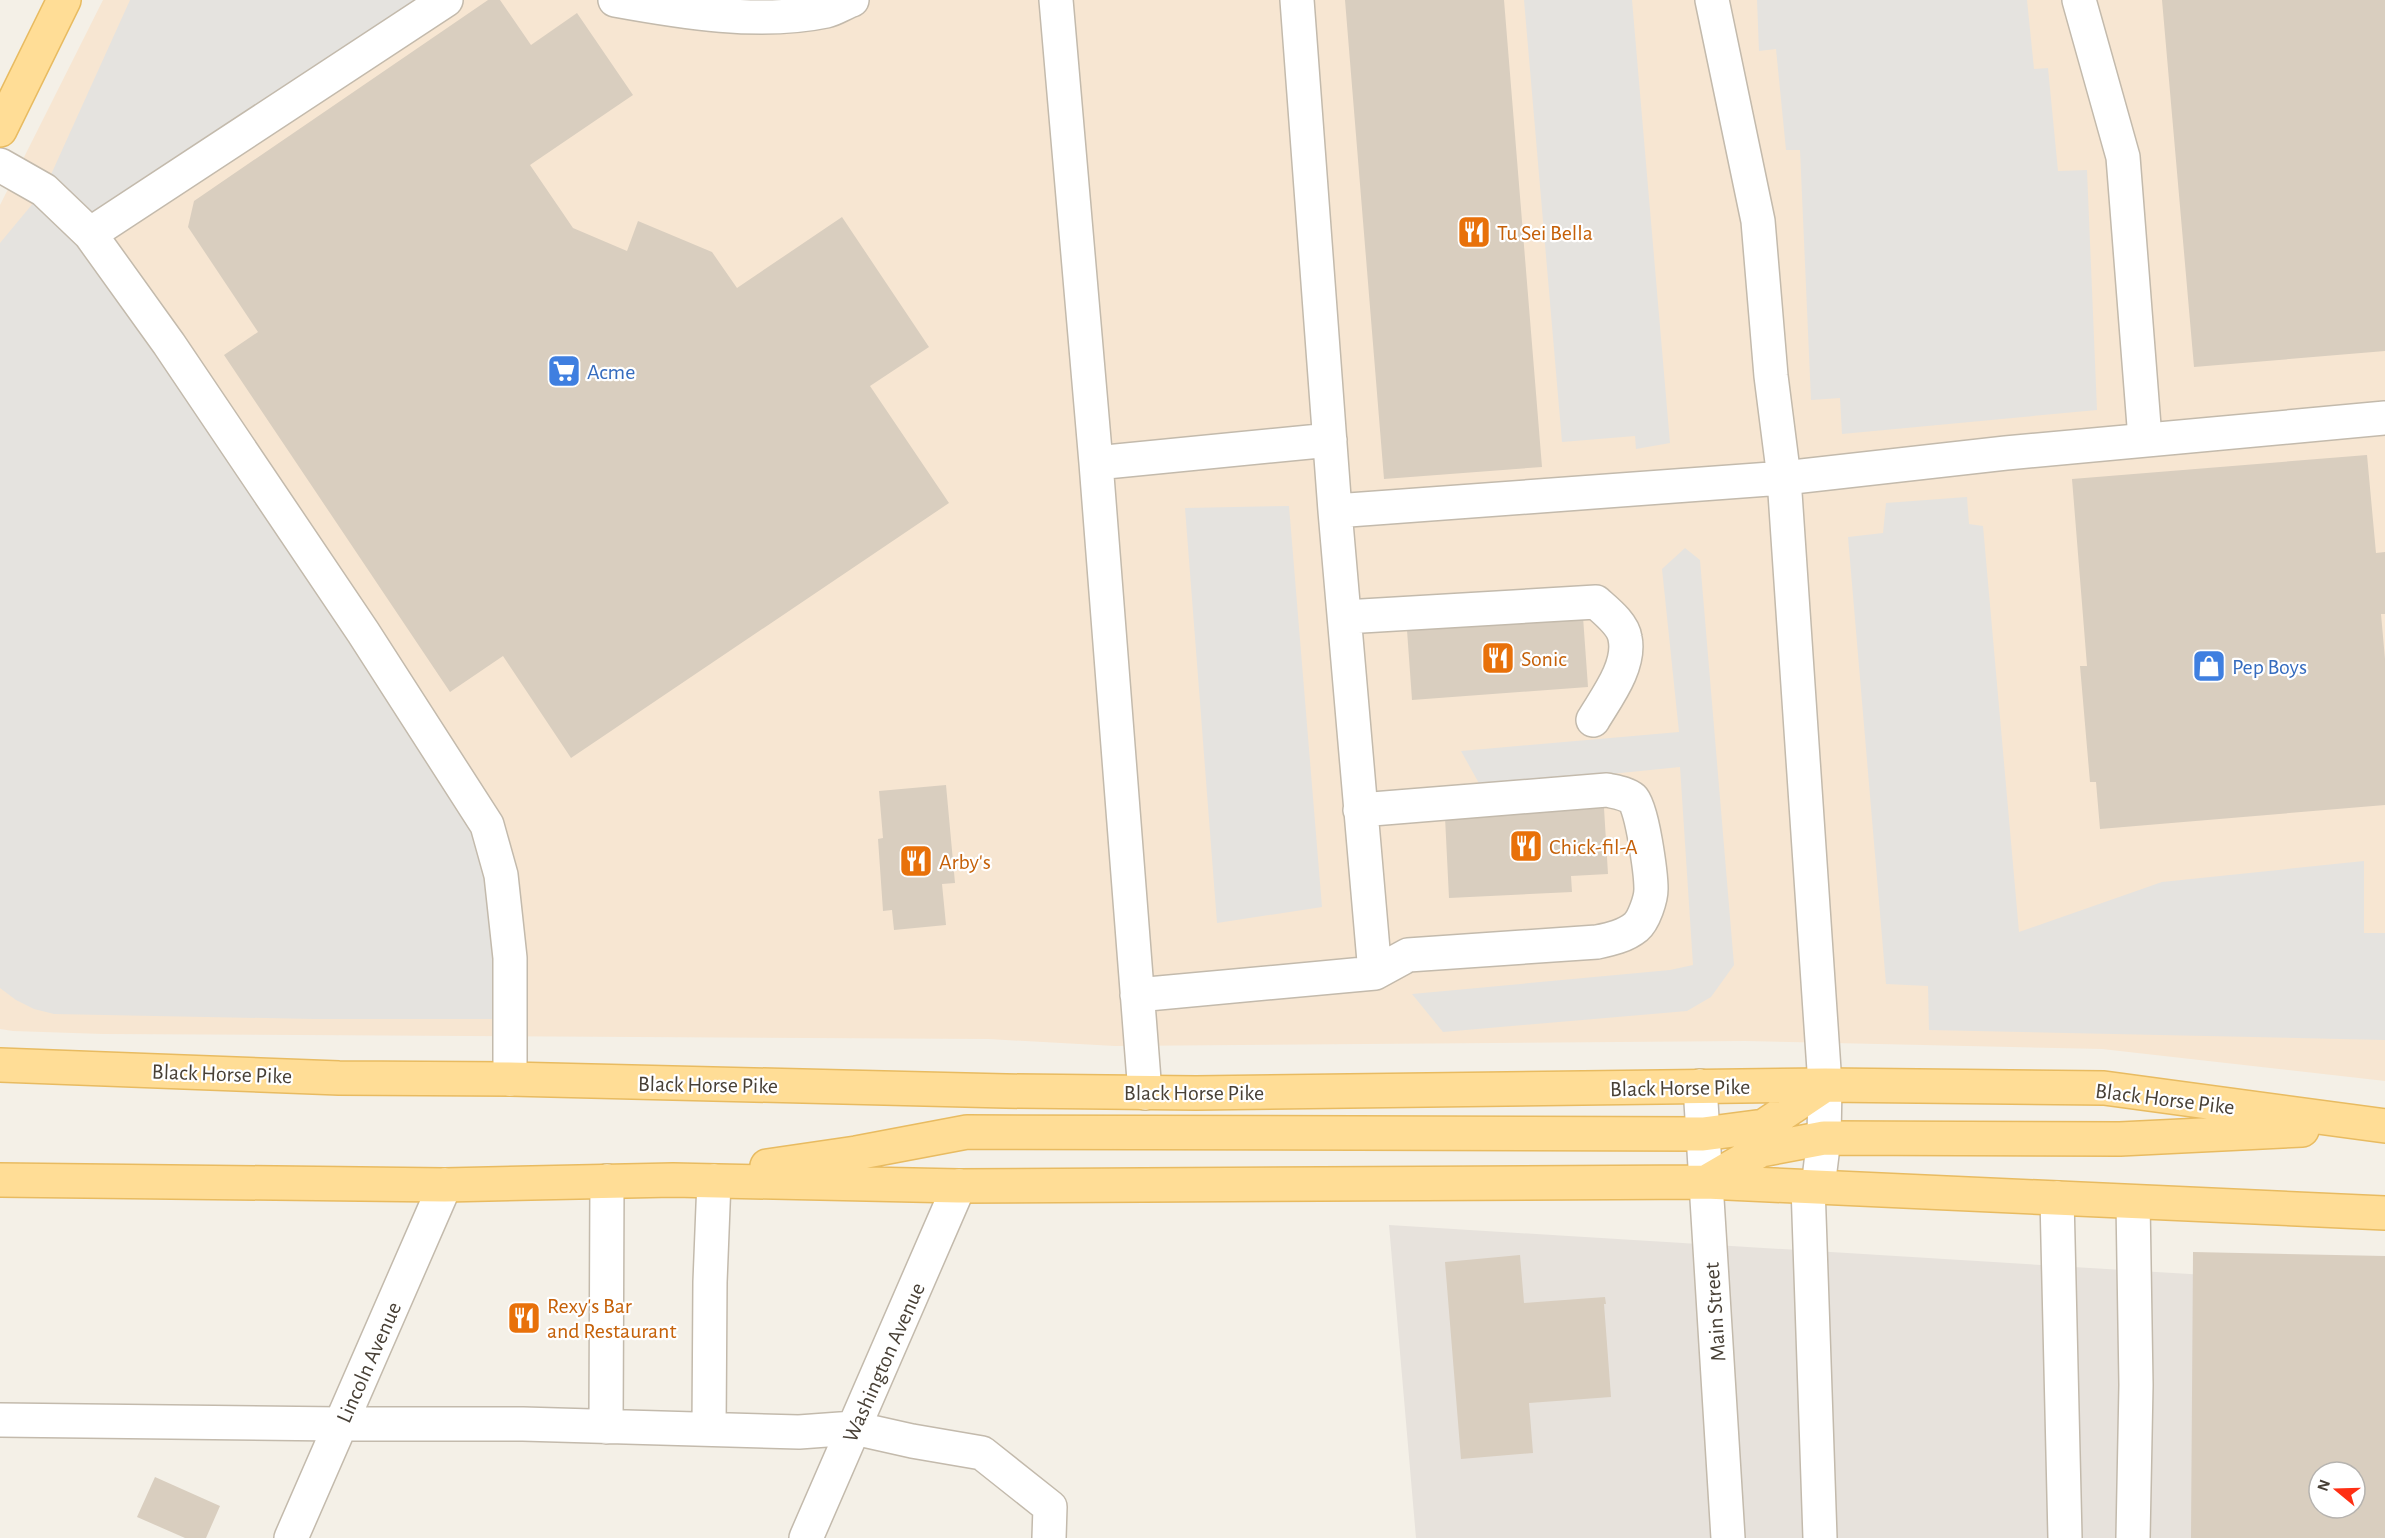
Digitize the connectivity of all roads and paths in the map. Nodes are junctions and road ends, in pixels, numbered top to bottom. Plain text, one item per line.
1 (64, 0) edge
2 (446, 0) edge
3 (615, 0) edge
4 (852, 0) edge
5 (1056, 0) edge
6 (1297, 0) edge
7 (1712, 0) edge
8 (2079, 0) edge
9 (0, 130) edge
10 (0, 165) edge
11 (90, 234) junction
12 (2385, 418) edge
13 (2145, 439) junction
14 (1330, 440) junction
15 (1096, 463) junction
16 (1784, 478) junction
17 (1335, 511) junction
18 (1345, 617) junction
19 (1593, 720) dead end
20 (1360, 810) junction
21 (1375, 973) junction
22 (1137, 995) junction
23 (0, 1065) edge
24 (510, 1079) junction
25 (1825, 1085) junction
26 (1700, 1086) junction
27 (1145, 1093) junction
28 (2385, 1126) edge
29 (1703, 1134) junction
30 (1824, 1138) junction
31 (0, 1180) edge
32 (673, 1180) junction
33 (607, 1181) junction
34 (714, 1181) junction
35 (1706, 1182) junction
36 (445, 1185) junction
37 (959, 1186) junction
38 (1813, 1186) junction
39 (2057, 1198) junction
40 (2133, 1202) junction
41 (2385, 1213) edge
42 (0, 1420) edge
43 (340, 1424) junction
44 (606, 1427) junction
45 (854, 1428) junction
46 (709, 1429) junction
47 (291, 1538) edge
48 (806, 1538) edge
49 (1049, 1538) edge
50 (1728, 1538) edge
51 (1820, 1538) edge
52 (2065, 1538) edge
53 (2133, 1538) edge

1 - 9 main road
2 - 11 street
3 - 4 street
5 - 15 street
6 - 14 street
7 - 16 street
8 - 13 street
10 - 11 street
11 - 24 street
12 - 13 street
13 - 16 street
14 - 15 street
14 - 17 street
15 - 22 street
16 - 17 street
16 - 25 street
17 - 18 street
18 - 19 street
18 - 20 street
20 - 21 street
20 - 21 street
21 - 22 street
22 - 27 street
23 - 24 main road, Black Horse Pike
24 - 27 main road, Black Horse Pike
25 - 26 main road, Black Horse Pike
25 - 28 main road, Black Horse Pike
25 - 29 main road
25 - 30 street
26 - 27 main road, Black Horse Pike
26 - 29 street, Main Street
28 - 30 main road
29 - 32 main road
29 - 35 street, Main Street
30 - 35 main road
30 - 38 street
31 - 36 main road
32 - 33 main road
32 - 34 main road
33 - 36 main road
33 - 44 street
34 - 37 main road
34 - 46 street
35 - 37 main road
35 - 38 main road
35 - 50 street, Main Street
36 - 43 street, Lincoln Avenue
37 - 45 street, Washington Avenue
38 - 39 main road
38 - 51 street
39 - 40 main road
39 - 52 street
40 - 41 main road
40 - 53 street
42 - 43 street
43 - 44 street
43 - 47 street, Lincoln Avenue
44 - 46 street
45 - 46 street
45 - 48 street, Washington Avenue
45 - 49 street

